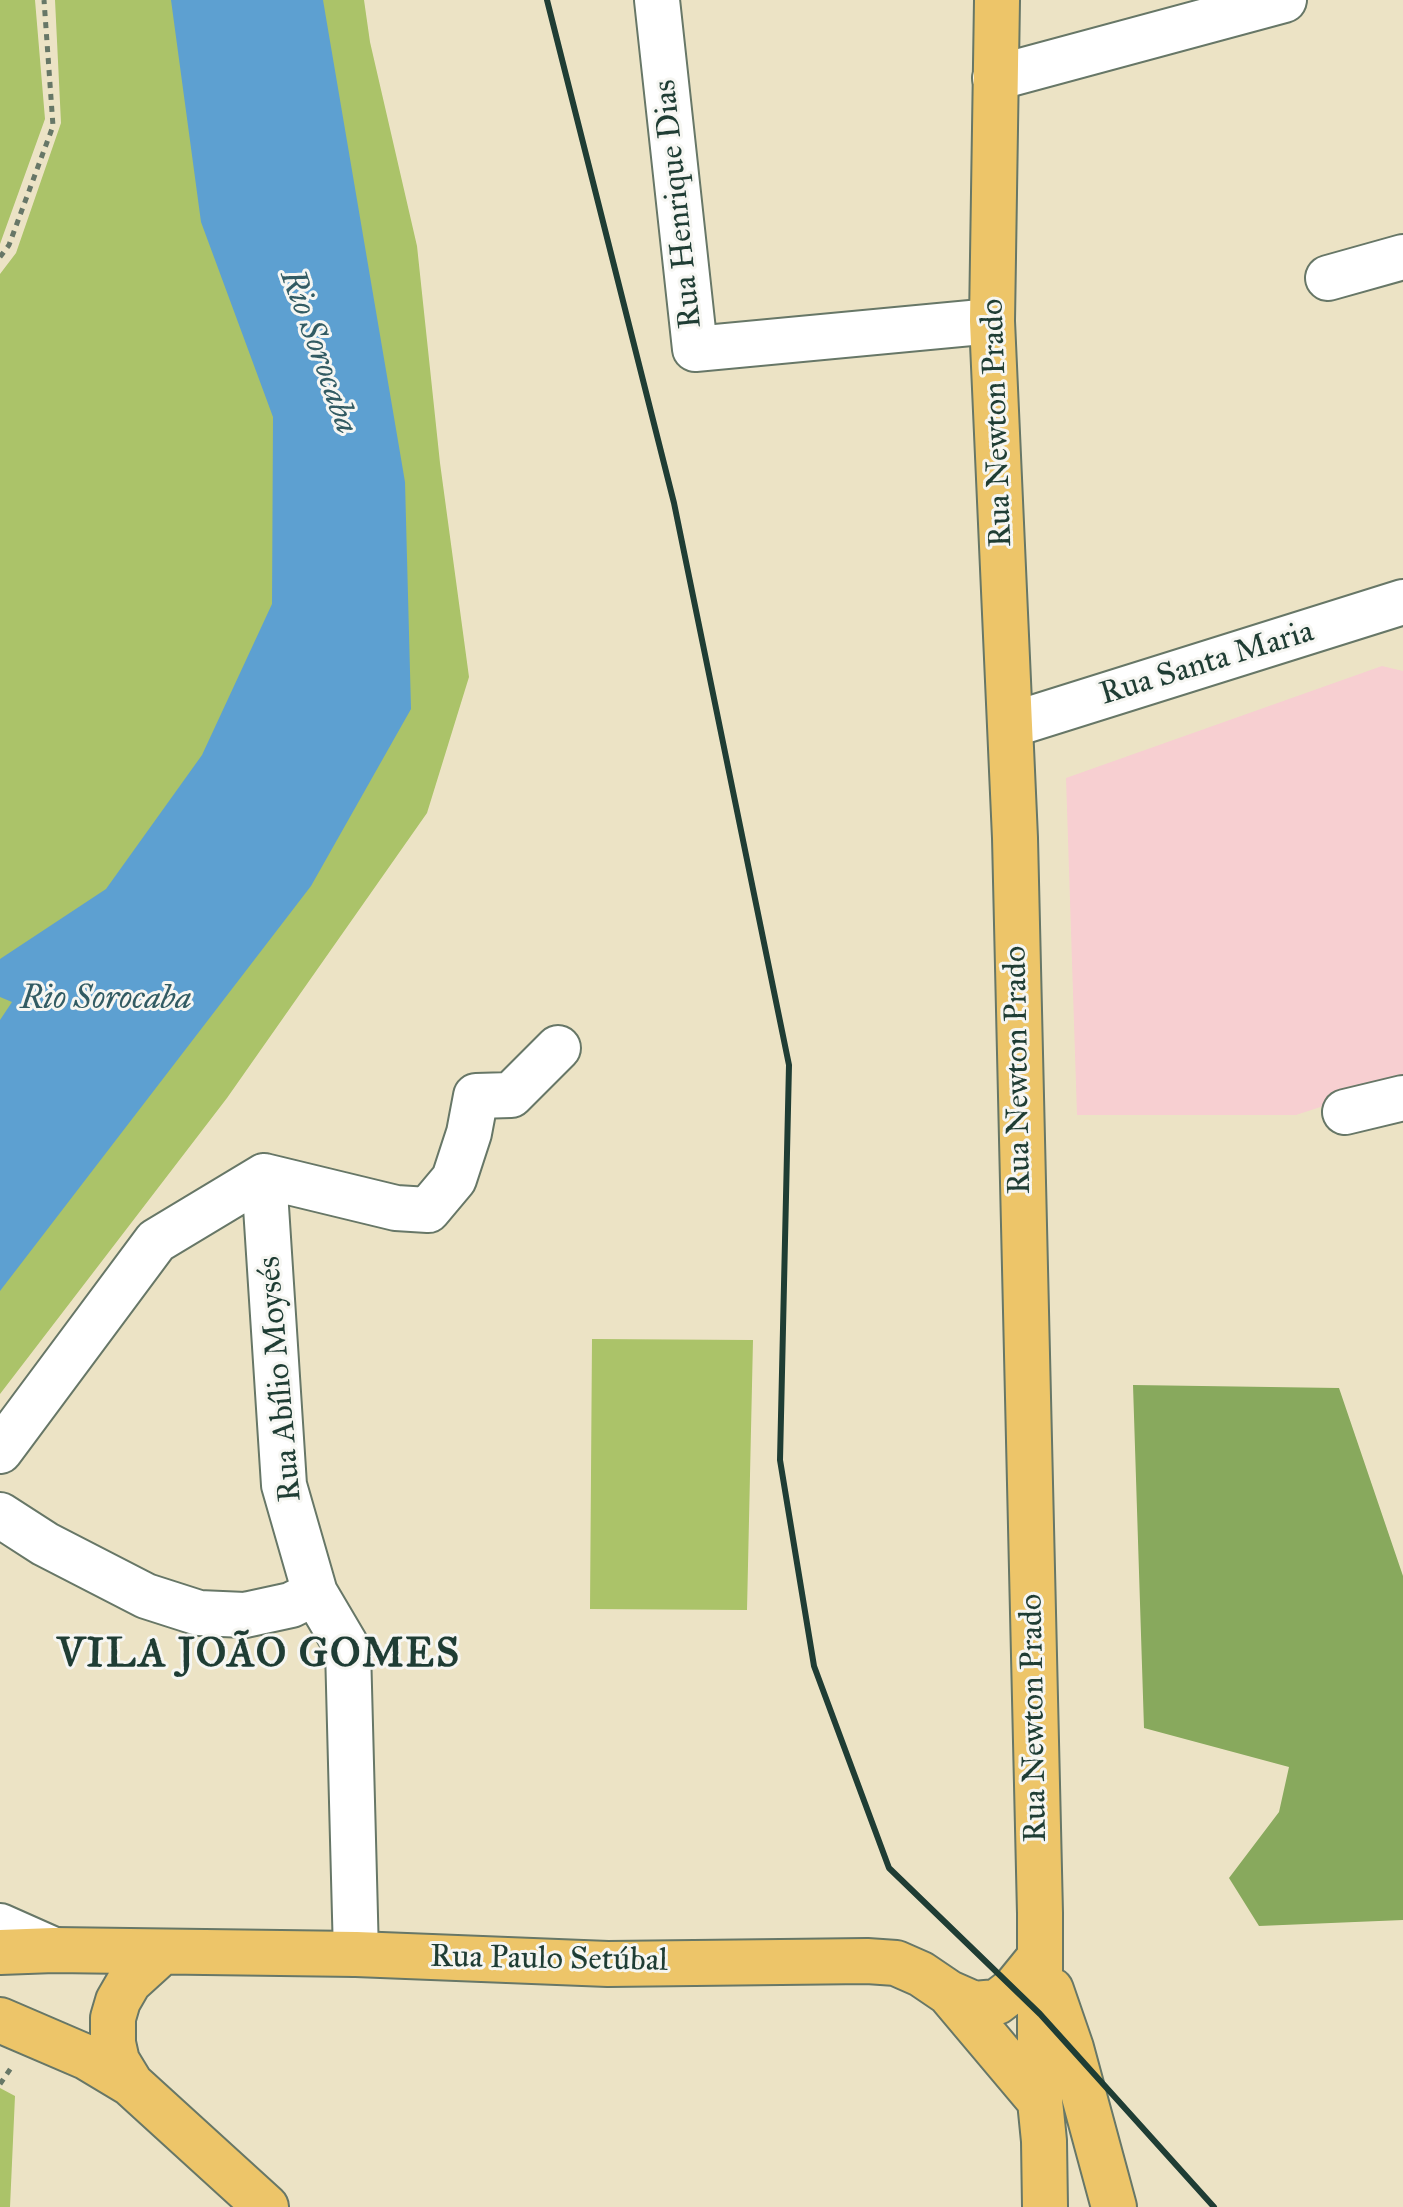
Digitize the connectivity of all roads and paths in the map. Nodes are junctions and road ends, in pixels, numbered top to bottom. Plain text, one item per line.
1 (44, 0) edge
2 (657, 0) edge
3 (997, 0) edge
4 (1284, 0) edge
5 (995, 78) junction
6 (0, 257) edge
7 (1403, 257) edge
8 (1328, 278) dead end
9 (992, 321) junction
10 (1403, 602) edge
11 (1011, 725) junction
12 (558, 1048) dead end
13 (1403, 1098) edge
14 (1345, 1112) dead end
15 (264, 1176) junction
16 (0, 1451) edge
17 (0, 1515) edge
18 (315, 1593) junction
19 (0, 1926) edge
20 (54, 1950) junction
21 (0, 1952) edge
22 (162, 1952) junction
23 (356, 1954) junction
24 (1040, 1957) junction
25 (949, 1993) junction
26 (0, 2020) edge
27 (131, 2084) junction
28 (1042, 2121) junction
29 (266, 2207) edge
30 (1045, 2207) edge
31 (1076, 2207) edge
32 (1114, 2207) edge

1 - 6 path
2 - 9 street, Rua Henrique Dias
3 - 5 main road, Rua Newton Prado
4 - 5 street
5 - 9 main road, Rua Newton Prado
7 - 8 street
9 - 11 main road, Rua Newton Prado
10 - 11 street, Rua Santa Maria
11 - 24 main road, Rua Newton Prado
12 - 15 street
13 - 14 street
15 - 16 street
15 - 18 street, Rua Abílio Moysés
17 - 18 street
18 - 23 street, Rua Abílio Moysés
19 - 20 street
20 - 21 main road, Rua Paulo Setúbal
20 - 22 main road, Rua Paulo Setúbal
22 - 23 main road, Rua Paulo Setúbal
22 - 27 main road
23 - 25 main road, Rua Paulo Setúbal
24 - 25 main road
24 - 28 main road, Rua Newton Prado
24 - 32 main road
25 - 28 main road, Rua Paulo Setúbal
26 - 27 main road
27 - 29 main road
28 - 30 main road, Rua Newton Prado
28 - 31 main road

